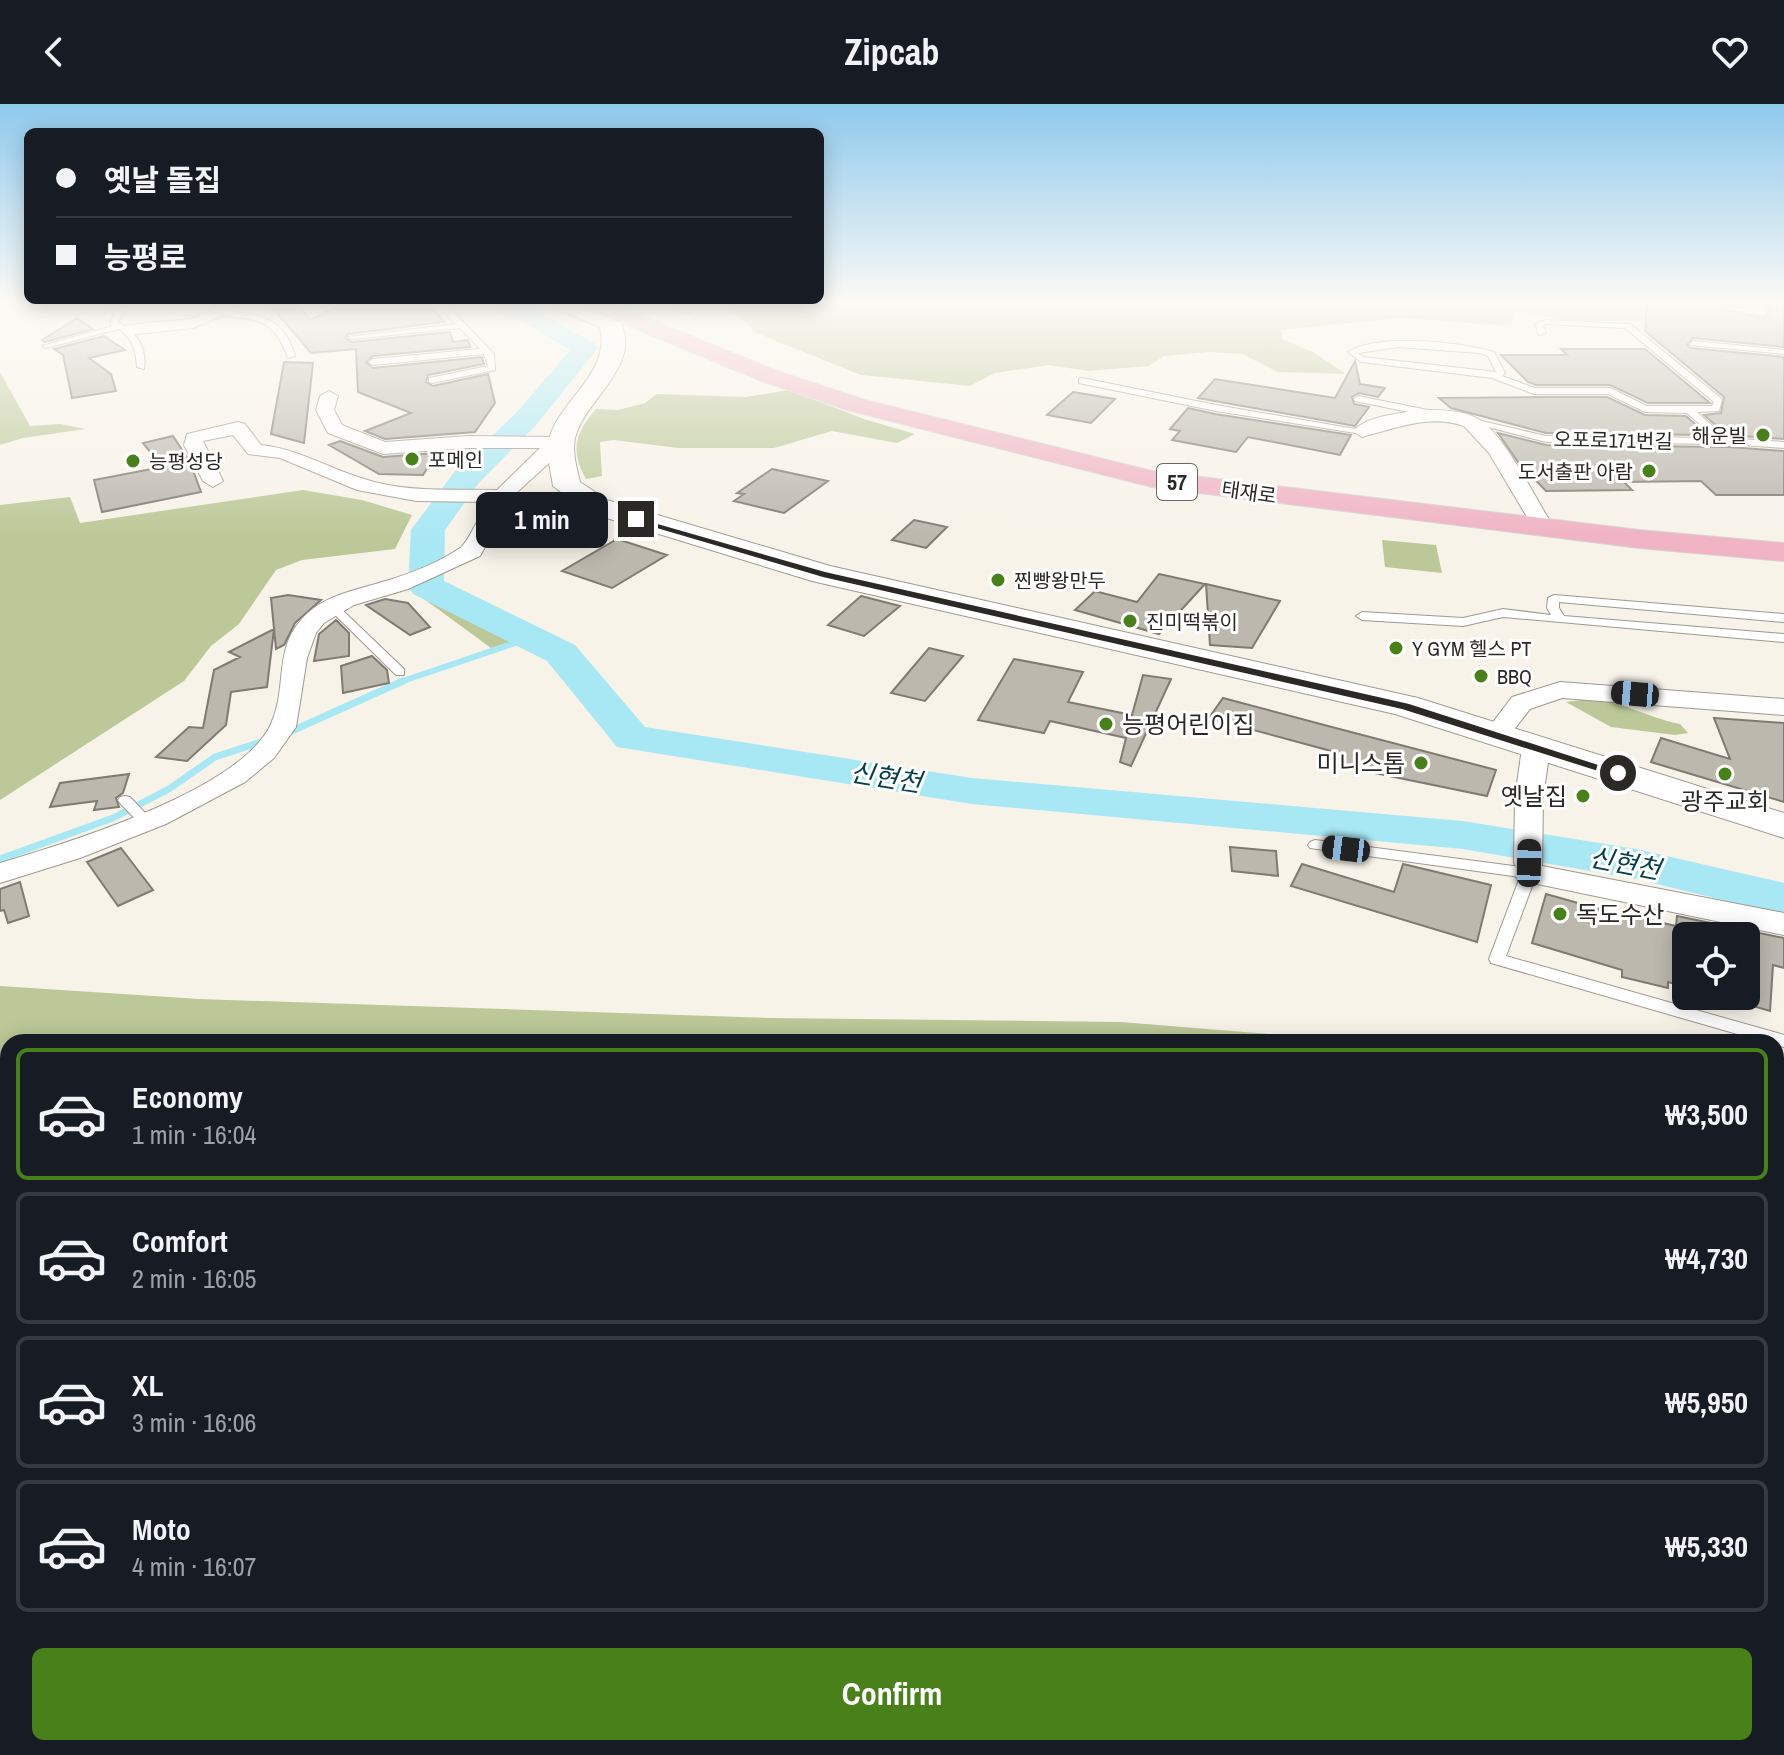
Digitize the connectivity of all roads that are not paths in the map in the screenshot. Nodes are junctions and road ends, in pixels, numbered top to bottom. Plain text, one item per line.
1 (597, 382) edge
2 (796, 382) joint
3 (1087, 382) edge
4 (1510, 382) edge
5 (1696, 382) edge
6 (329, 396) dead end
7 (1358, 399) dead end
8 (1689, 410) junction
9 (1445, 416) junction
10 (1473, 422) junction
11 (1362, 431) joint
12 (1724, 441) junction
13 (561, 443) junction
14 (1784, 445) edge
15 (213, 481) dead end
16 (502, 496) junction
17 (1540, 523) junction
18 (1638, 535) junction
19 (1784, 536) edge
20 (1784, 545) edge
21 (1784, 555) edge
22 (333, 607) junction
23 (1362, 616) dead end
24 (1784, 618) edge
25 (1560, 619) junction
26 (1784, 638) edge
27 (400, 672) dead end
28 (1784, 707) edge
29 (1497, 734) junction
30 (1536, 748) junction
31 (125, 800) dead end
32 (145, 821) junction
33 (1784, 826) edge
34 (1315, 845) dead end
35 (1529, 868) junction
36 (0, 873) edge
37 (1784, 924) edge
38 (1760, 1034) edge

1 - 13 main road
2 - 17 highway, 태재로 / 57
2 - 18 highway, 태재로 / 57
3 - 11 lane
4 - 8 lane, 오포로171번길
5 - 8 lane, 오포로171번길
6 - 13 street
7 - 9 lane
8 - 12 lane, 오포로171번길
9 - 10 street, 오포로171번길
9 - 11 street, 오포로171번길
10 - 12 lane, 오포로171번길
10 - 17 street
12 - 14 lane, 오포로171번길
13 - 16 street
13 - 29 main road
15 - 16 street
16 - 22 street
17 - 18 highway, 태재로 / 57
18 - 19 highway
18 - 20 highway, 태재로 / 57
18 - 21 highway
22 - 27 lane
22 - 32 street
23 - 25 lane
24 - 25 lane
25 - 26 lane
28 - 29 street
29 - 30 main road
30 - 33 main road
30 - 35 street
31 - 32 lane
32 - 36 street
34 - 35 lane
35 - 37 street
35 - 38 lane

